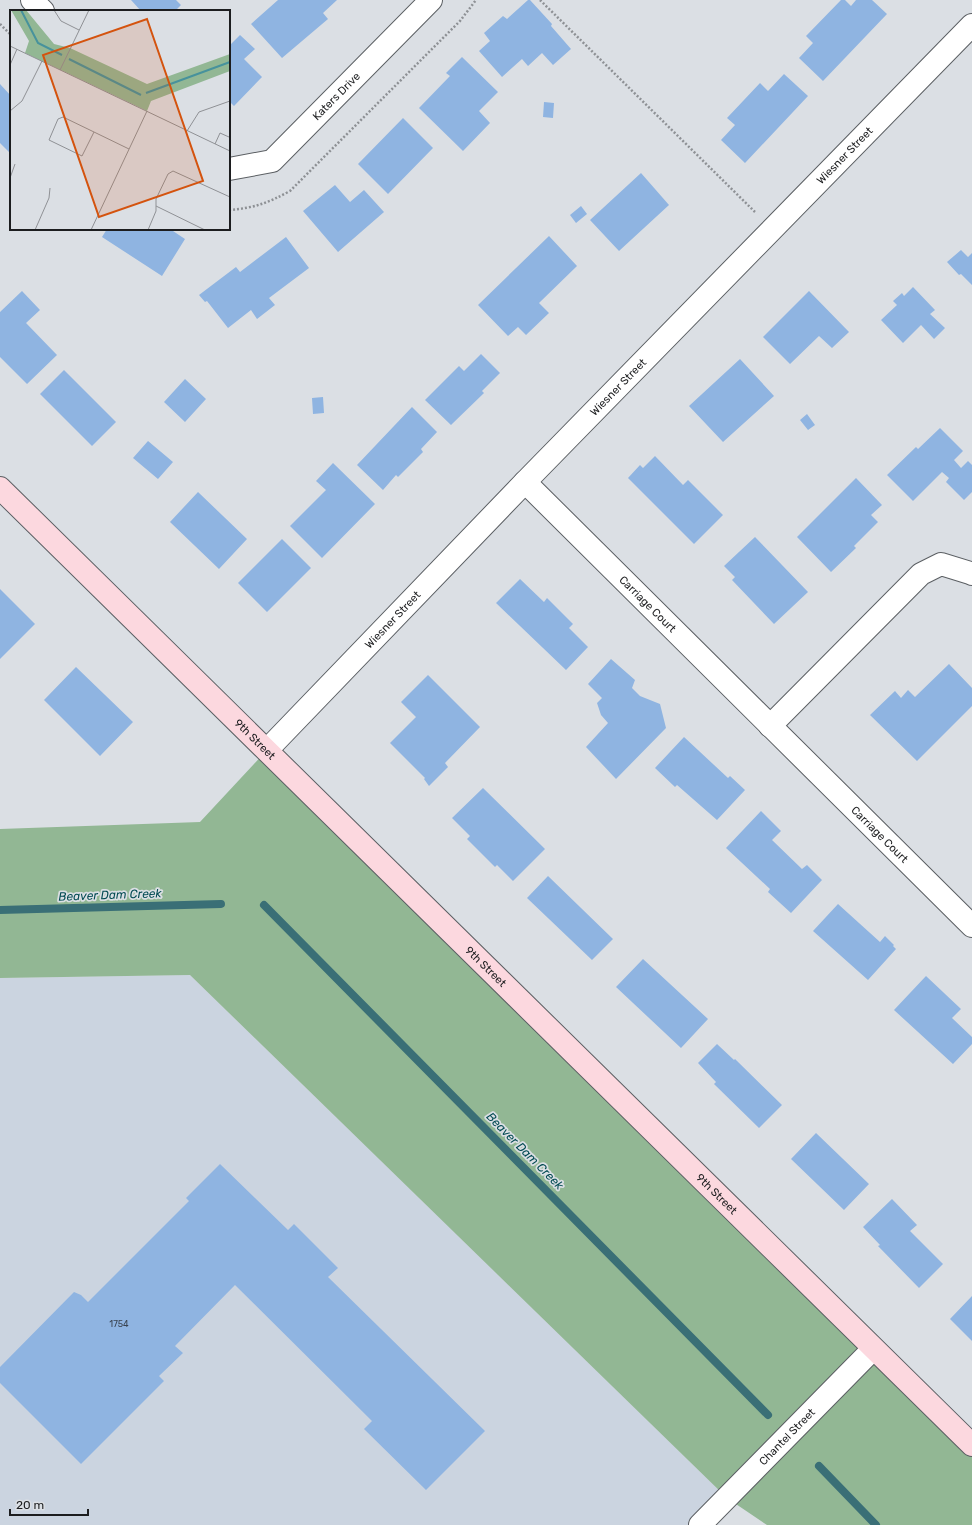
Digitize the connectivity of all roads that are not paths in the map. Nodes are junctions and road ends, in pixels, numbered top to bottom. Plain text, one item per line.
1 (32, 0) edge
2 (431, 0) edge
3 (42, 10) edge
4 (972, 25) edge
5 (230, 169) edge
6 (525, 482) junction
7 (0, 488) edge
8 (972, 574) edge
9 (770, 726) junction
10 (267, 750) junction
11 (972, 926) edge
12 (873, 1349) junction
13 (972, 1445) edge
14 (700, 1525) edge

1 - 3 street
2 - 5 street, Katers Drive
4 - 6 street, Wiesner Street
6 - 9 street, Carriage Court
6 - 10 street, Wiesner Street
7 - 10 street, 9th Street
8 - 9 street
9 - 11 street, Carriage Court
10 - 12 street, 9th Street
12 - 13 street, 9th Street
12 - 14 street, Chantel Street

